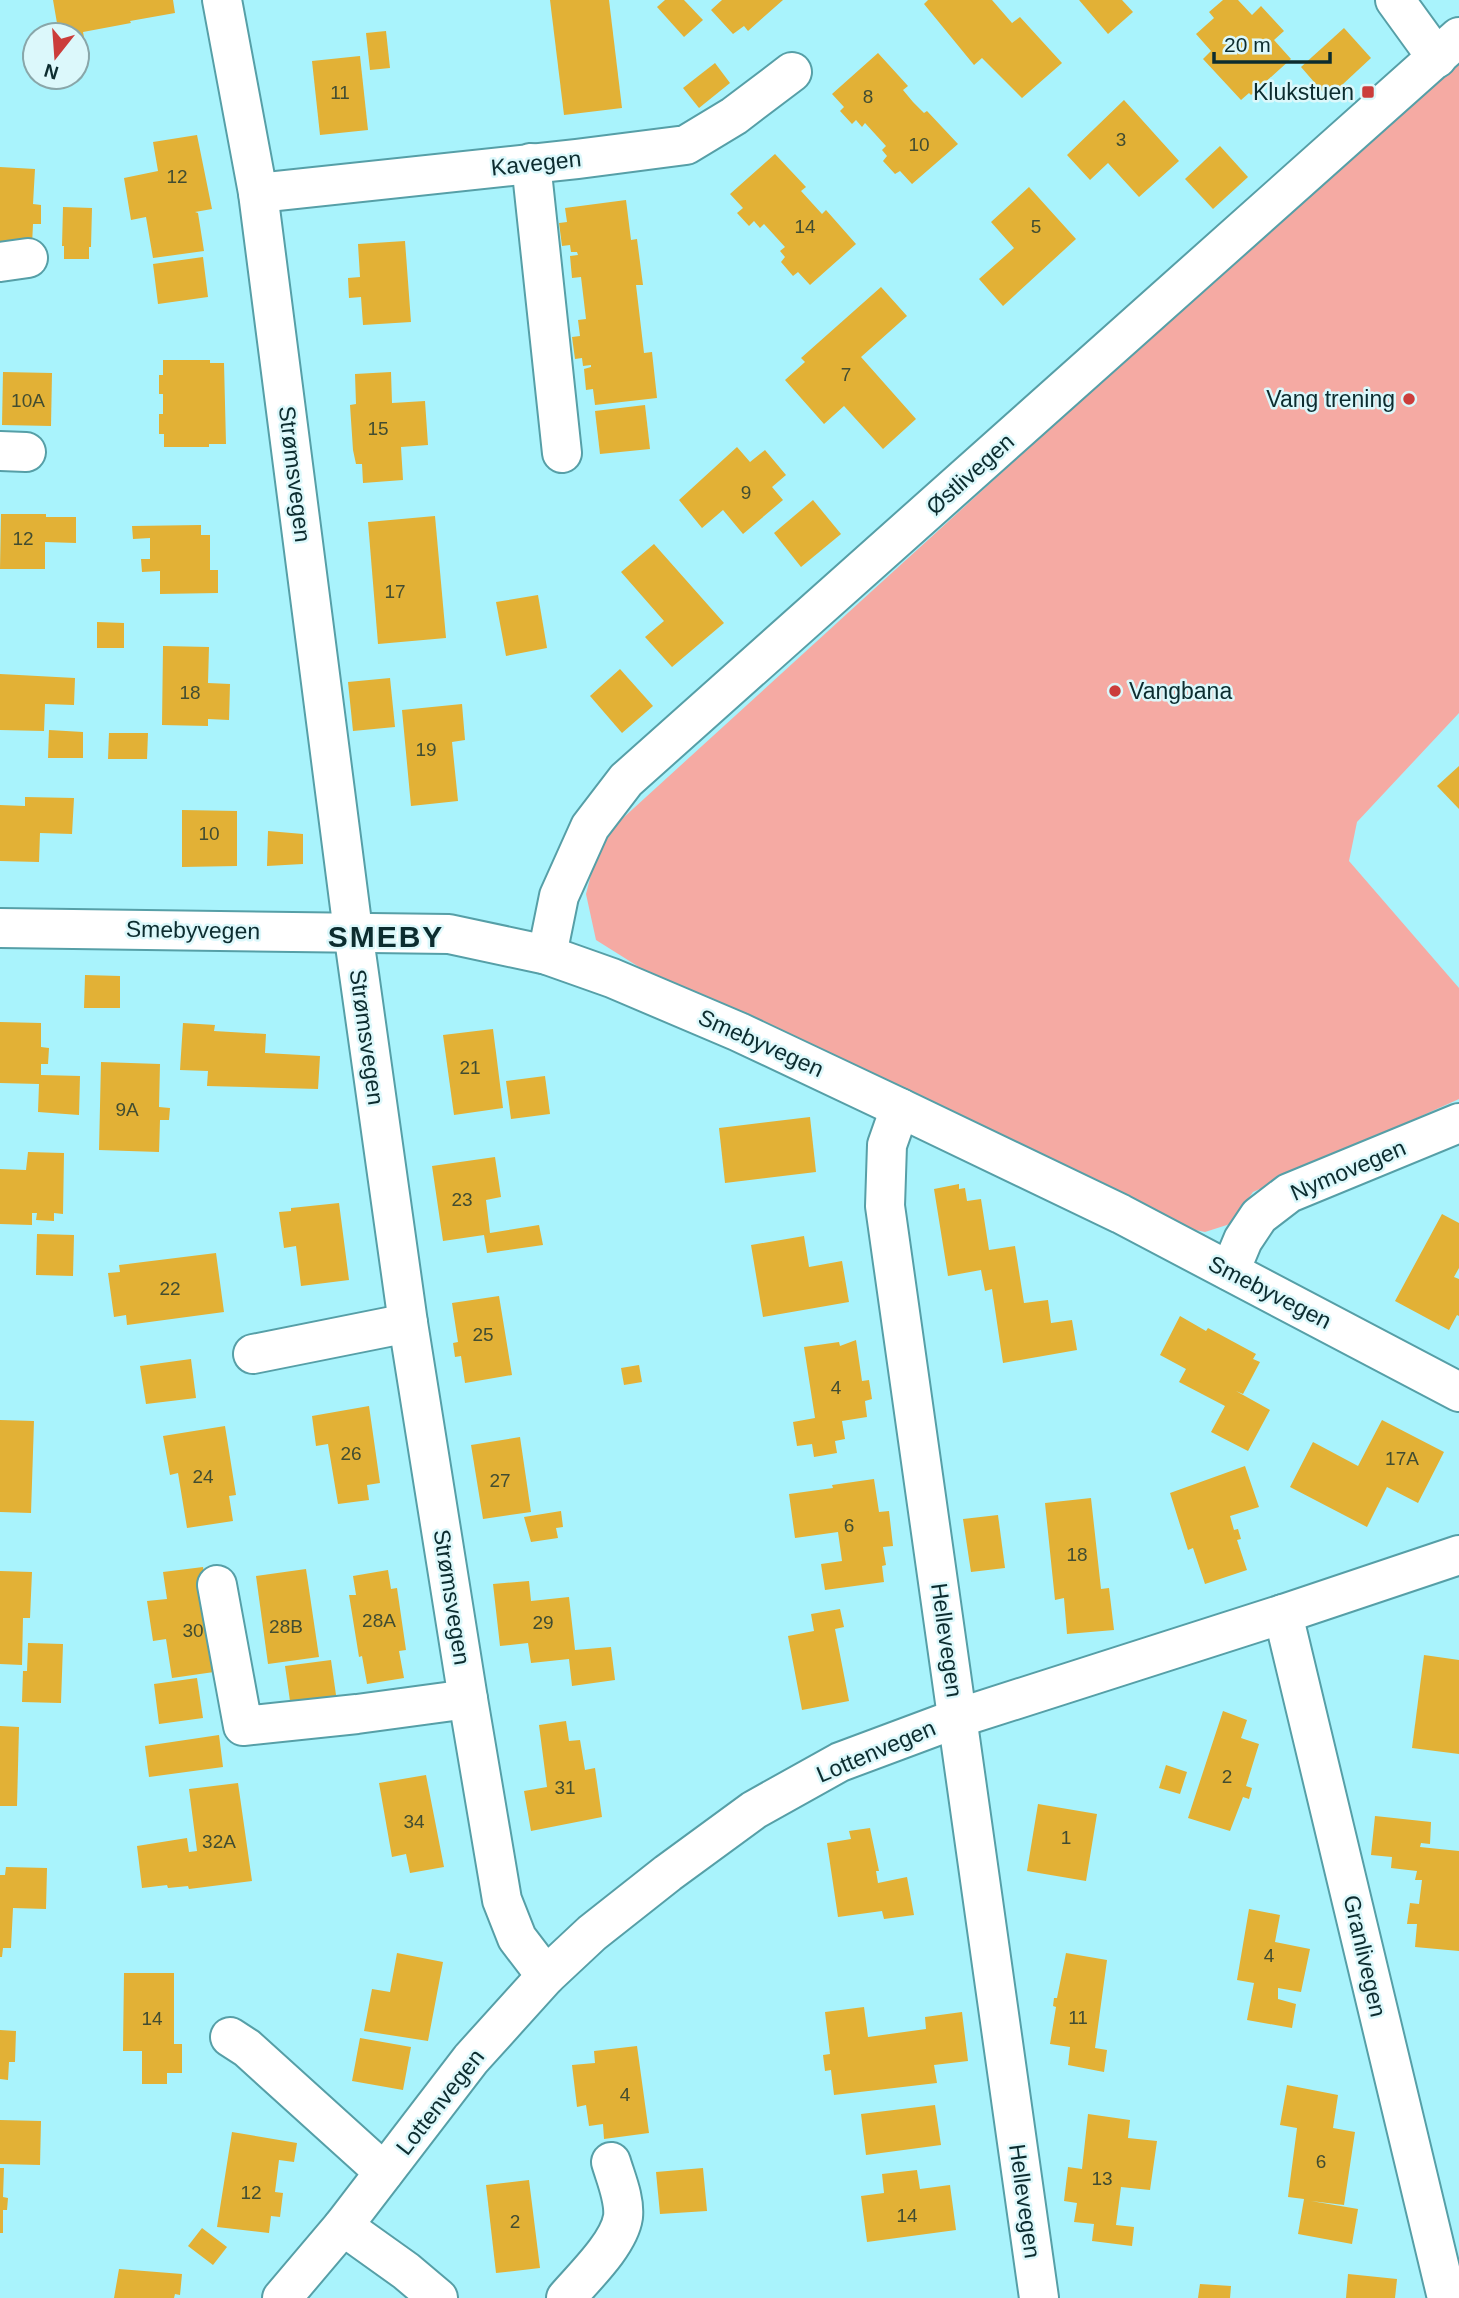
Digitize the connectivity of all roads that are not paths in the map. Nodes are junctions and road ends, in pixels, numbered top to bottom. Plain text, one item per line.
1 (222, 0) edge
2 (1395, 0) edge
3 (1448, 48) edge
4 (792, 72) dead end
5 (531, 163) junction
6 (258, 193) junction
7 (562, 453) dead end
8 (0, 928) edge
9 (353, 931) junction
10 (547, 955) junction
11 (901, 1108) junction
12 (1459, 1123) edge
13 (1230, 1271) junction
14 (408, 1323) junction
15 (253, 1354) dead end
16 (1459, 1392) edge
17 (1459, 1555) edge
18 (217, 1585) dead end
19 (1283, 1614) junction
20 (468, 1699) junction
21 (958, 1718) junction
22 (546, 1976) junction
23 (230, 2037) dead end
24 (611, 2162) dead end
25 (384, 2172) junction
26 (343, 2226) junction
27 (282, 2298) edge
28 (438, 2298) edge
29 (566, 2298) edge
30 (1039, 2298) edge
31 (1447, 2298) edge

1 - 6 street, Strømsvegen
2 - 3 street
3 - 10 street, Østlivegen
4 - 5 street, Kavegen
5 - 6 street, Kavegen
5 - 7 street
6 - 9 street, Strømsvegen
8 - 9 street, Smebyvegen
9 - 10 street, Smebyvegen
9 - 14 street, Strømsvegen
10 - 11 street, Smebyvegen
11 - 13 street, Smebyvegen
11 - 21 street, Hellevegen
12 - 13 street, Nymovegen
13 - 16 street, Smebyvegen
14 - 15 street
14 - 20 street, Strømsvegen
17 - 19 street, Lottenvegen
18 - 20 street
19 - 21 street, Lottenvegen
19 - 31 street, Granlivegen
20 - 22 street, Strømsvegen
21 - 22 street, Lottenvegen
21 - 30 street, Hellevegen
22 - 25 street, Lottenvegen
23 - 25 street, Lottenvegen
24 - 29 street
25 - 26 street, Lottenvegen
26 - 27 street, Lottenvegen
26 - 28 street

